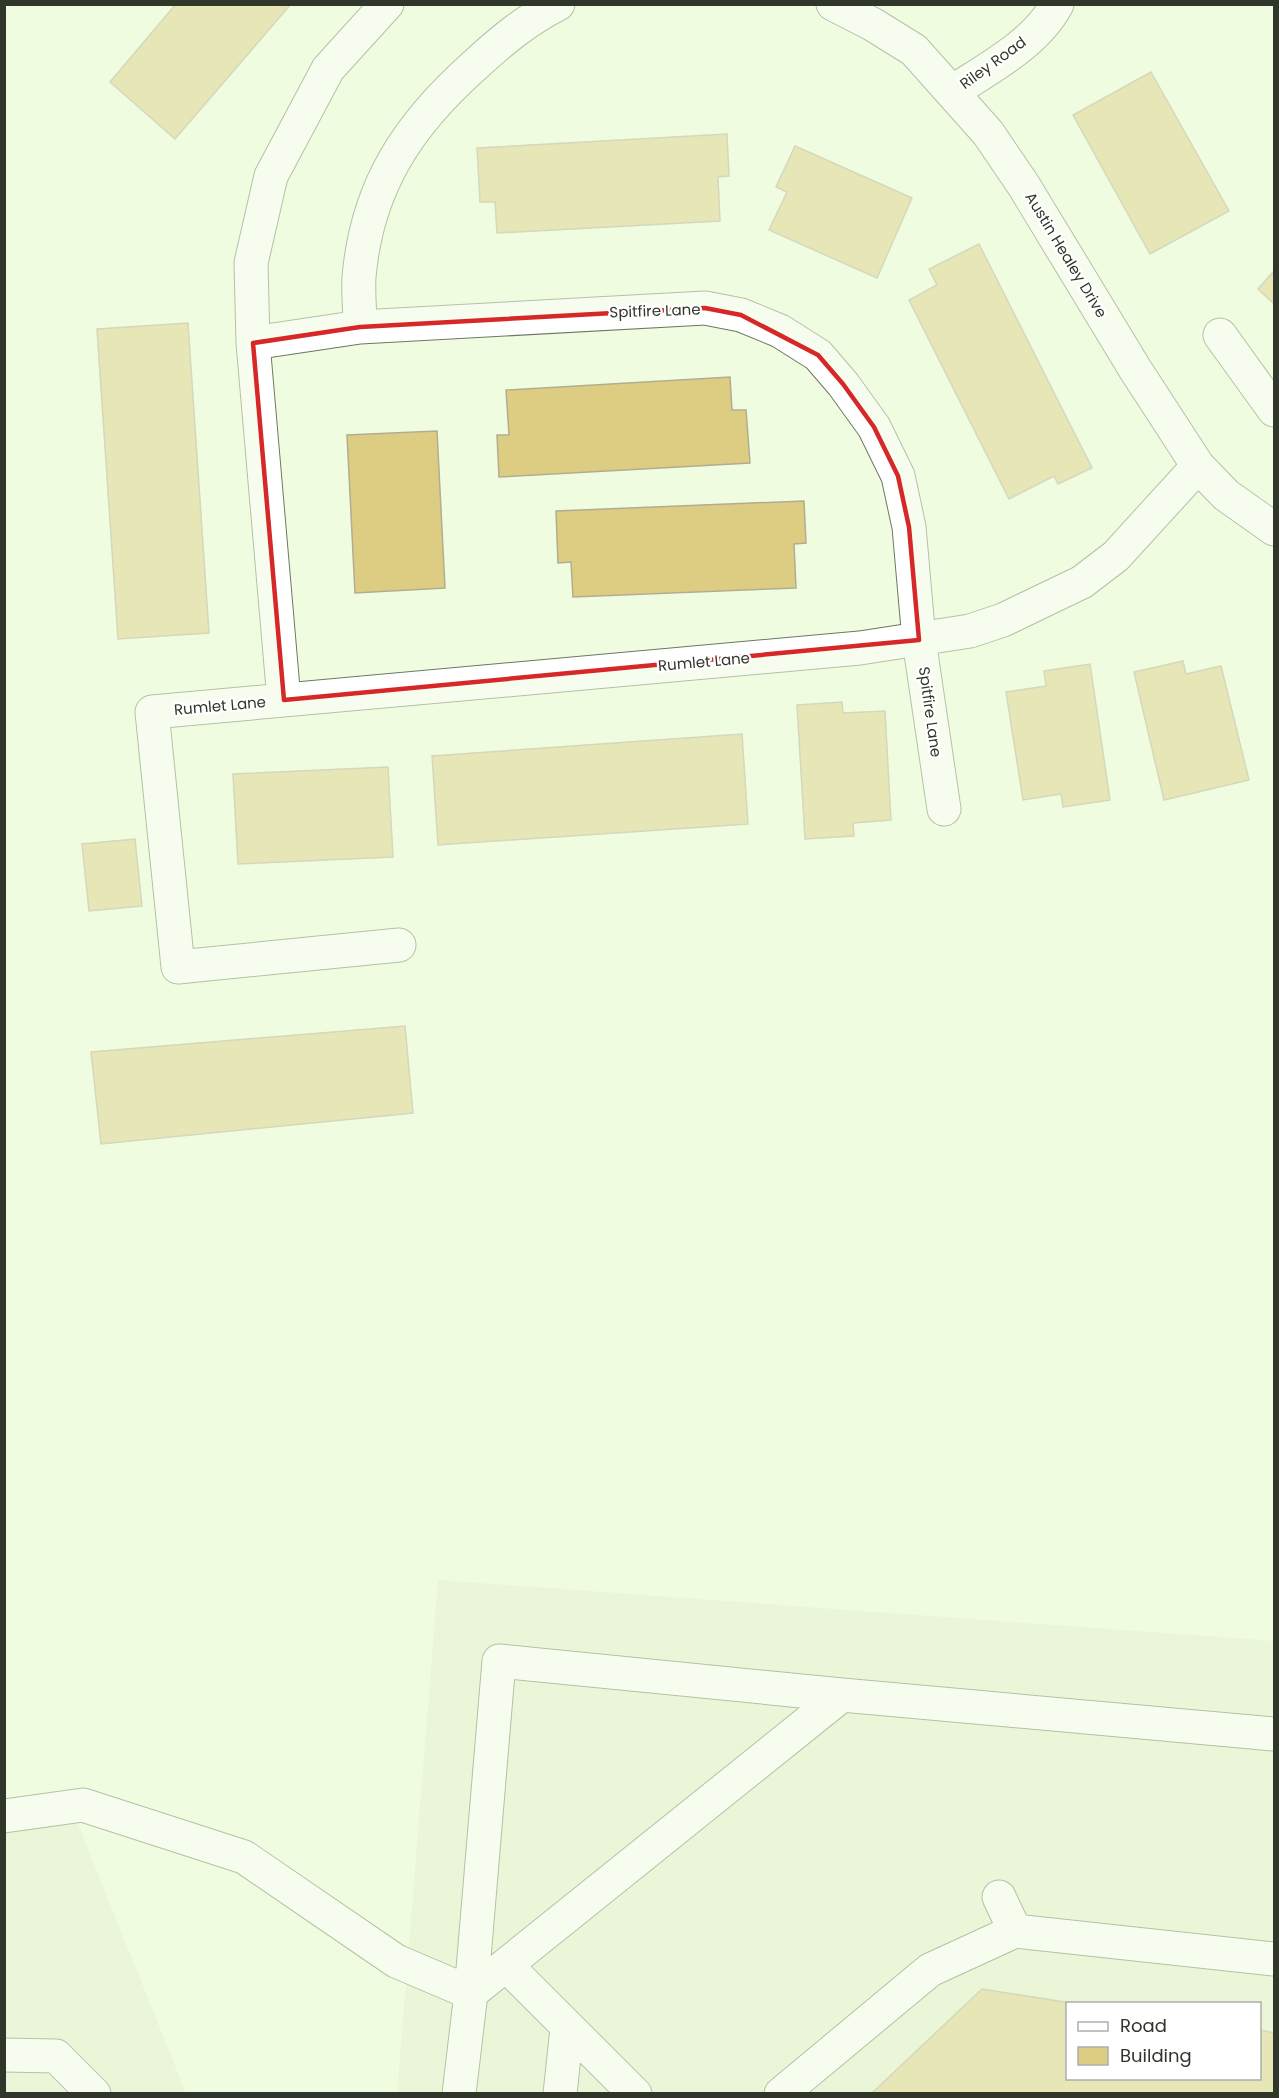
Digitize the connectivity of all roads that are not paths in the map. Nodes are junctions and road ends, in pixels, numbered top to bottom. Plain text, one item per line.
1 (387, 4) edge
2 (558, 4) edge
3 (833, 4) edge
4 (1057, 4) edge
5 (951, 92) junction
6 (360, 327) junction
7 (1220, 335) dead end
8 (253, 343) junction
9 (1275, 410) edge
10 (1198, 466) junction
11 (1275, 529) edge
12 (919, 640) junction
13 (284, 700) junction
14 (944, 809) dead end
15 (399, 945) dead end
16 (842, 1695) junction
17 (1275, 1734) edge
18 (4, 1816) edge
19 (999, 1897) dead end
20 (1015, 1931) junction
21 (1275, 1959) edge
22 (506, 1965) junction
23 (471, 1993) junction
24 (567, 2028) junction
25 (4, 2055) edge
26 (94, 2094) edge
27 (459, 2094) edge
28 (560, 2094) edge
29 (635, 2094) edge
30 (781, 2094) edge

1 - 8 street
2 - 6 street
3 - 5 street, Austin Healey Drive
4 - 5 street, Riley Road
5 - 10 street, Austin Healey Drive
6 - 8 street, Spitfire Lane
6 - 12 street, Spitfire Lane
7 - 9 street
8 - 13 street
10 - 11 street, Austin Healey Drive
10 - 12 street, Rumlet Lane
12 - 13 street, Rumlet Lane
12 - 14 street, Spitfire Lane
13 - 15 street, Rumlet Lane
16 - 17 street
16 - 22 street
16 - 23 street
18 - 23 street
19 - 20 street
20 - 21 street
20 - 30 street
22 - 23 street
22 - 24 street
23 - 27 street
24 - 28 street
24 - 29 street
25 - 26 street

